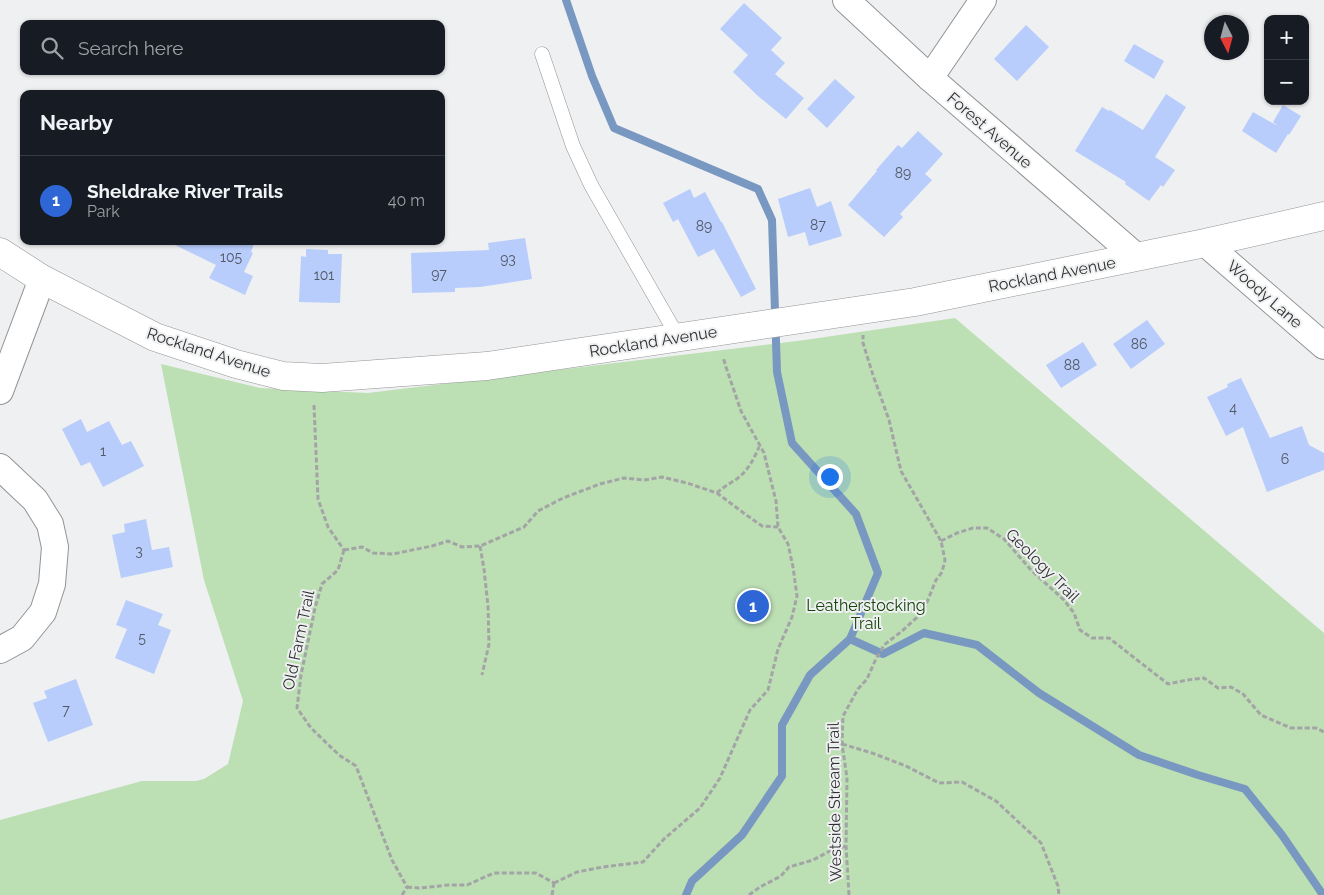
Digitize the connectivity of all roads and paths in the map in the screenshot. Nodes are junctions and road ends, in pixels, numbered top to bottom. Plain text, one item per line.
1 (846, 0) edge
2 (983, 0) edge
3 (542, 54) dead end
4 (930, 78) junction
5 (1324, 216) edge
6 (1205, 243) junction
7 (0, 252) edge
8 (1137, 257) junction
9 (42, 279) junction
10 (862, 309) junction
11 (727, 329) junction
12 (678, 337) junction
13 (1324, 346) edge
14 (313, 378) junction
15 (0, 391) edge
16 (760, 446) junction
17 (0, 468) edge
18 (717, 493) junction
19 (778, 527) junction
20 (940, 541) junction
21 (480, 546) junction
22 (344, 550) junction
23 (0, 650) edge
24 (482, 675) dead end
25 (1324, 732) edge
26 (842, 744) junction
27 (846, 846) junction
28 (554, 883) junction
29 (407, 887) junction
30 (402, 895) edge
31 (552, 895) edge
32 (749, 895) edge
33 (849, 895) edge
34 (1060, 895) edge

1 - 4 street, Forest Avenue
2 - 4 street
3 - 12 lane
4 - 8 street, Forest Avenue
5 - 6 street, Rockland Avenue
6 - 8 street, Rockland Avenue
6 - 13 street, Woody Lane
7 - 9 street, Rockland Avenue
8 - 10 street, Rockland Avenue
9 - 14 street, Rockland Avenue
9 - 15 street
10 - 11 street, Rockland Avenue
10 - 20 path, Westside Stream Trail
11 - 12 street, Rockland Avenue
11 - 16 path
12 - 14 street, Rockland Avenue
14 - 22 path
16 - 18 path
16 - 19 path
17 - 23 street
18 - 19 path
18 - 21 path
19 - 28 path
20 - 25 path, Geology Trail
20 - 26 path, Westside Stream Trail
21 - 22 path
21 - 24 path
22 - 29 path, Old Farm Trail
26 - 27 path, Westside Stream Trail
26 - 34 path
27 - 32 path
27 - 33 path, Westside Stream Trail
28 - 29 path
28 - 31 path
29 - 30 path

